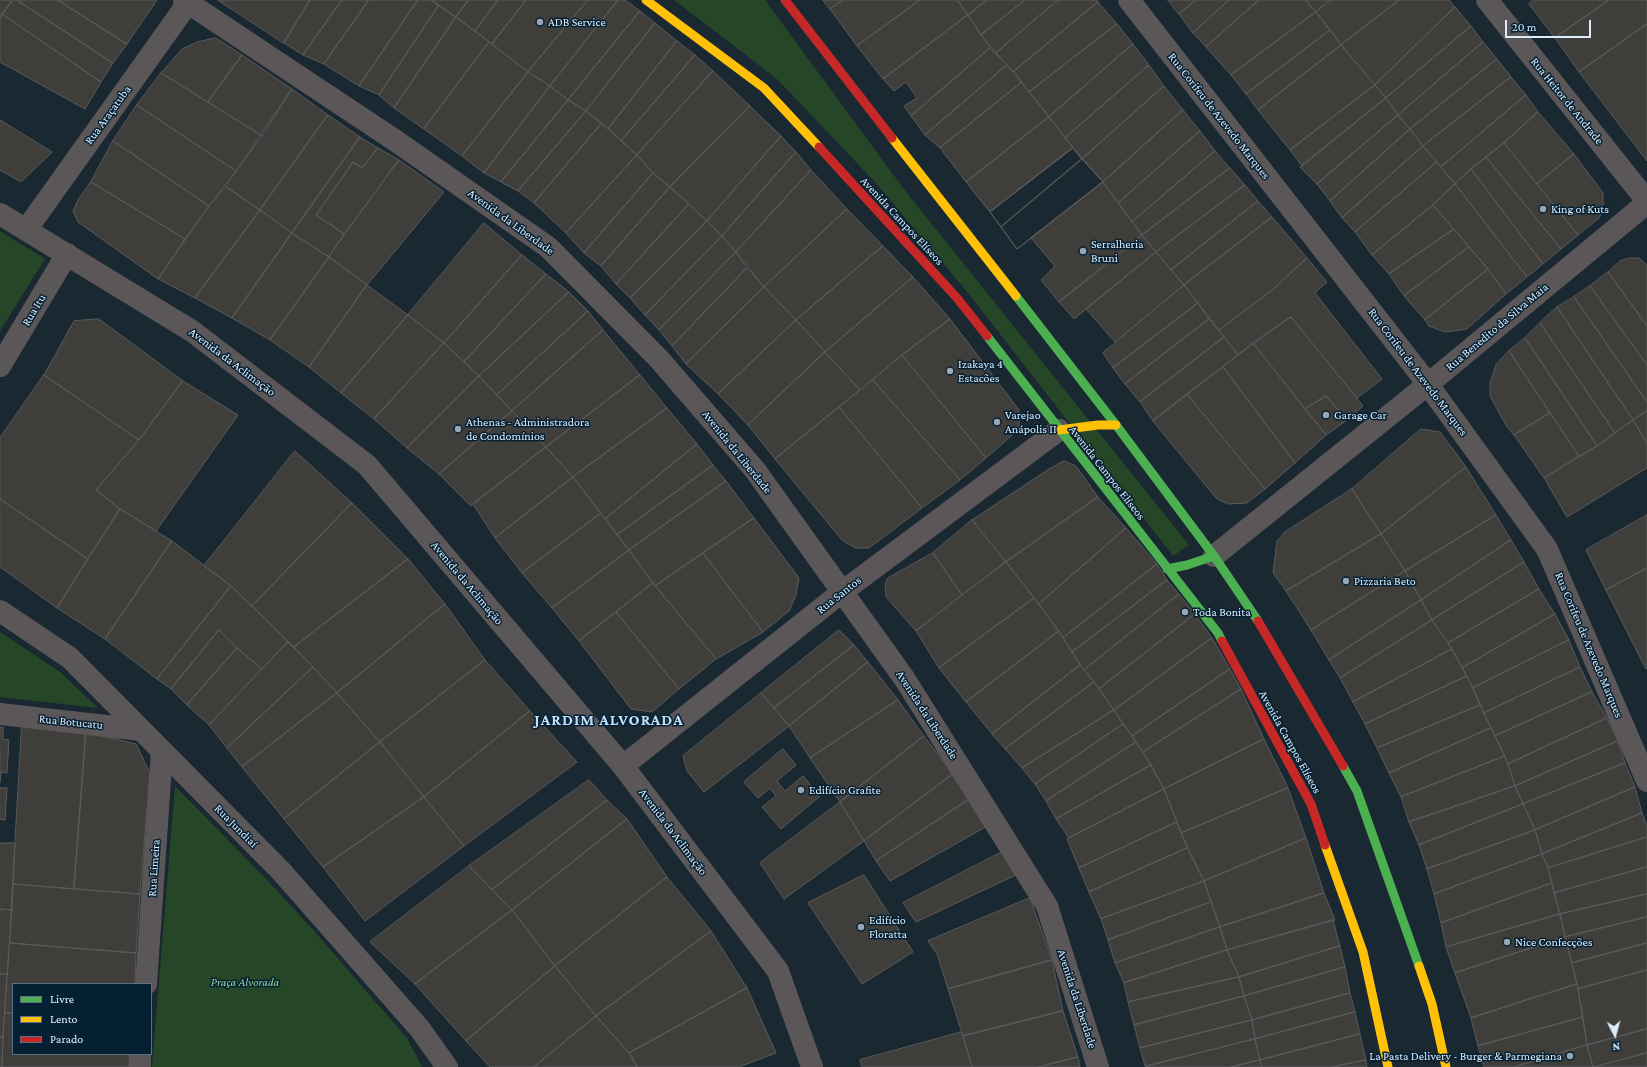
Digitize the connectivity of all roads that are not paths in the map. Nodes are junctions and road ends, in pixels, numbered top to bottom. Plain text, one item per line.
1 (646, 0) edge
2 (785, 0) edge
3 (1129, 0) edge
4 (1486, 0) edge
5 (188, 1) edge
6 (1647, 202) edge
7 (0, 214) edge
8 (26, 230) junction
9 (67, 254) junction
10 (0, 366) edge
11 (1427, 385) junction
12 (1116, 425) junction
13 (1059, 430) junction
14 (1214, 556) junction
15 (1167, 569) junction
16 (842, 592) junction
17 (0, 612) edge
18 (0, 714) edge
19 (141, 730) junction
20 (162, 751) junction
21 (623, 766) junction
22 (1647, 781) edge
23 (146, 983) edge
24 (140, 1055) edge
25 (140, 1067) edge
26 (447, 1067) edge
27 (812, 1067) edge
28 (1098, 1067) edge
29 (1388, 1067) edge
30 (1446, 1067) edge

1 - 13 street, Avenida Campos Elíseos
2 - 12 street
3 - 11 street, Rua Corifeu de Azevedo Marques
4 - 6 street, Rua Heitor de Andrade
5 - 8 street, Rua Araçatuba
5 - 16 street, Avenida da Liberdade
6 - 11 street, Rua Benedito da Silva Maia
7 - 8 street, Avenida da Aclimação
8 - 9 street, Avenida da Aclimação
9 - 10 street, Rua Itu
9 - 21 street, Avenida da Aclimação
11 - 14 street, Rua Benedito da Silva Maia
11 - 22 street, Rua Corifeu de Azevedo Marques
12 - 13 street
12 - 14 street
13 - 15 street, Avenida Campos Elíseos
13 - 16 street, Rua Santos
14 - 15 street
14 - 30 street
15 - 29 street, Avenida Campos Elíseos
16 - 21 street, Rua Santos
16 - 28 street, Avenida da Liberdade
17 - 19 street, Rua Jundiaí
18 - 19 street, Rua Botucatu
19 - 20 street, Rua Jundiaí
20 - 23 street, Rua Limeira
20 - 26 street, Rua Jundiaí
21 - 27 street, Avenida da Aclimação
24 - 25 street

